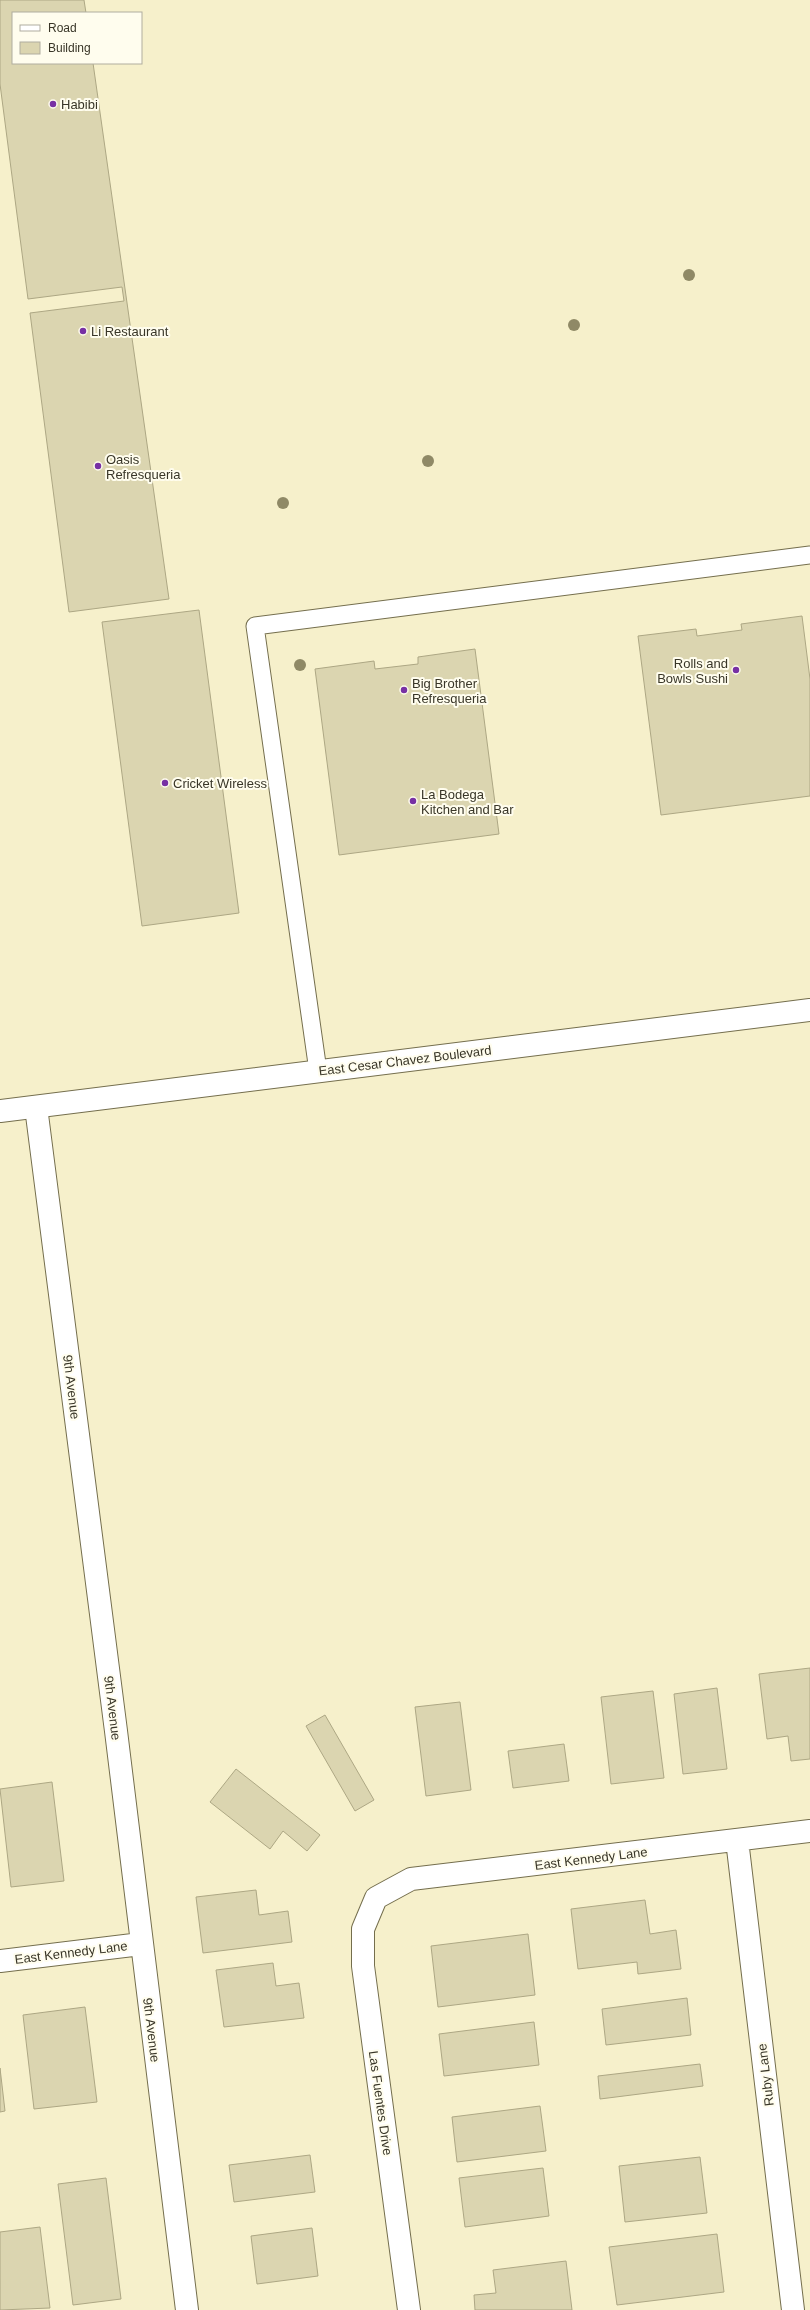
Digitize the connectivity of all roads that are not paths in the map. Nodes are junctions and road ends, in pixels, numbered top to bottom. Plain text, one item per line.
1 (810, 555) edge
2 (810, 1010) edge
3 (318, 1071) junction
4 (36, 1106) junction
5 (0, 1111) edge
6 (810, 1831) edge
7 (738, 1840) junction
8 (376, 1898) joint
9 (141, 1944) junction
10 (0, 1961) edge
11 (187, 2310) edge
12 (409, 2310) edge
13 (792, 2310) edge

1 - 3 lane
2 - 3 main road, East Cesar Chavez Boulevard
3 - 4 main road, East Cesar Chavez Boulevard
4 - 5 main road, East Cesar Chavez Boulevard
4 - 9 main road, 9th Avenue
6 - 7 main road, East Kennedy Lane
7 - 8 main road, East Kennedy Lane
7 - 13 main road, Ruby Lane
8 - 12 main road, Las Fuentes Drive
9 - 10 main road, East Kennedy Lane
9 - 11 main road, 9th Avenue

